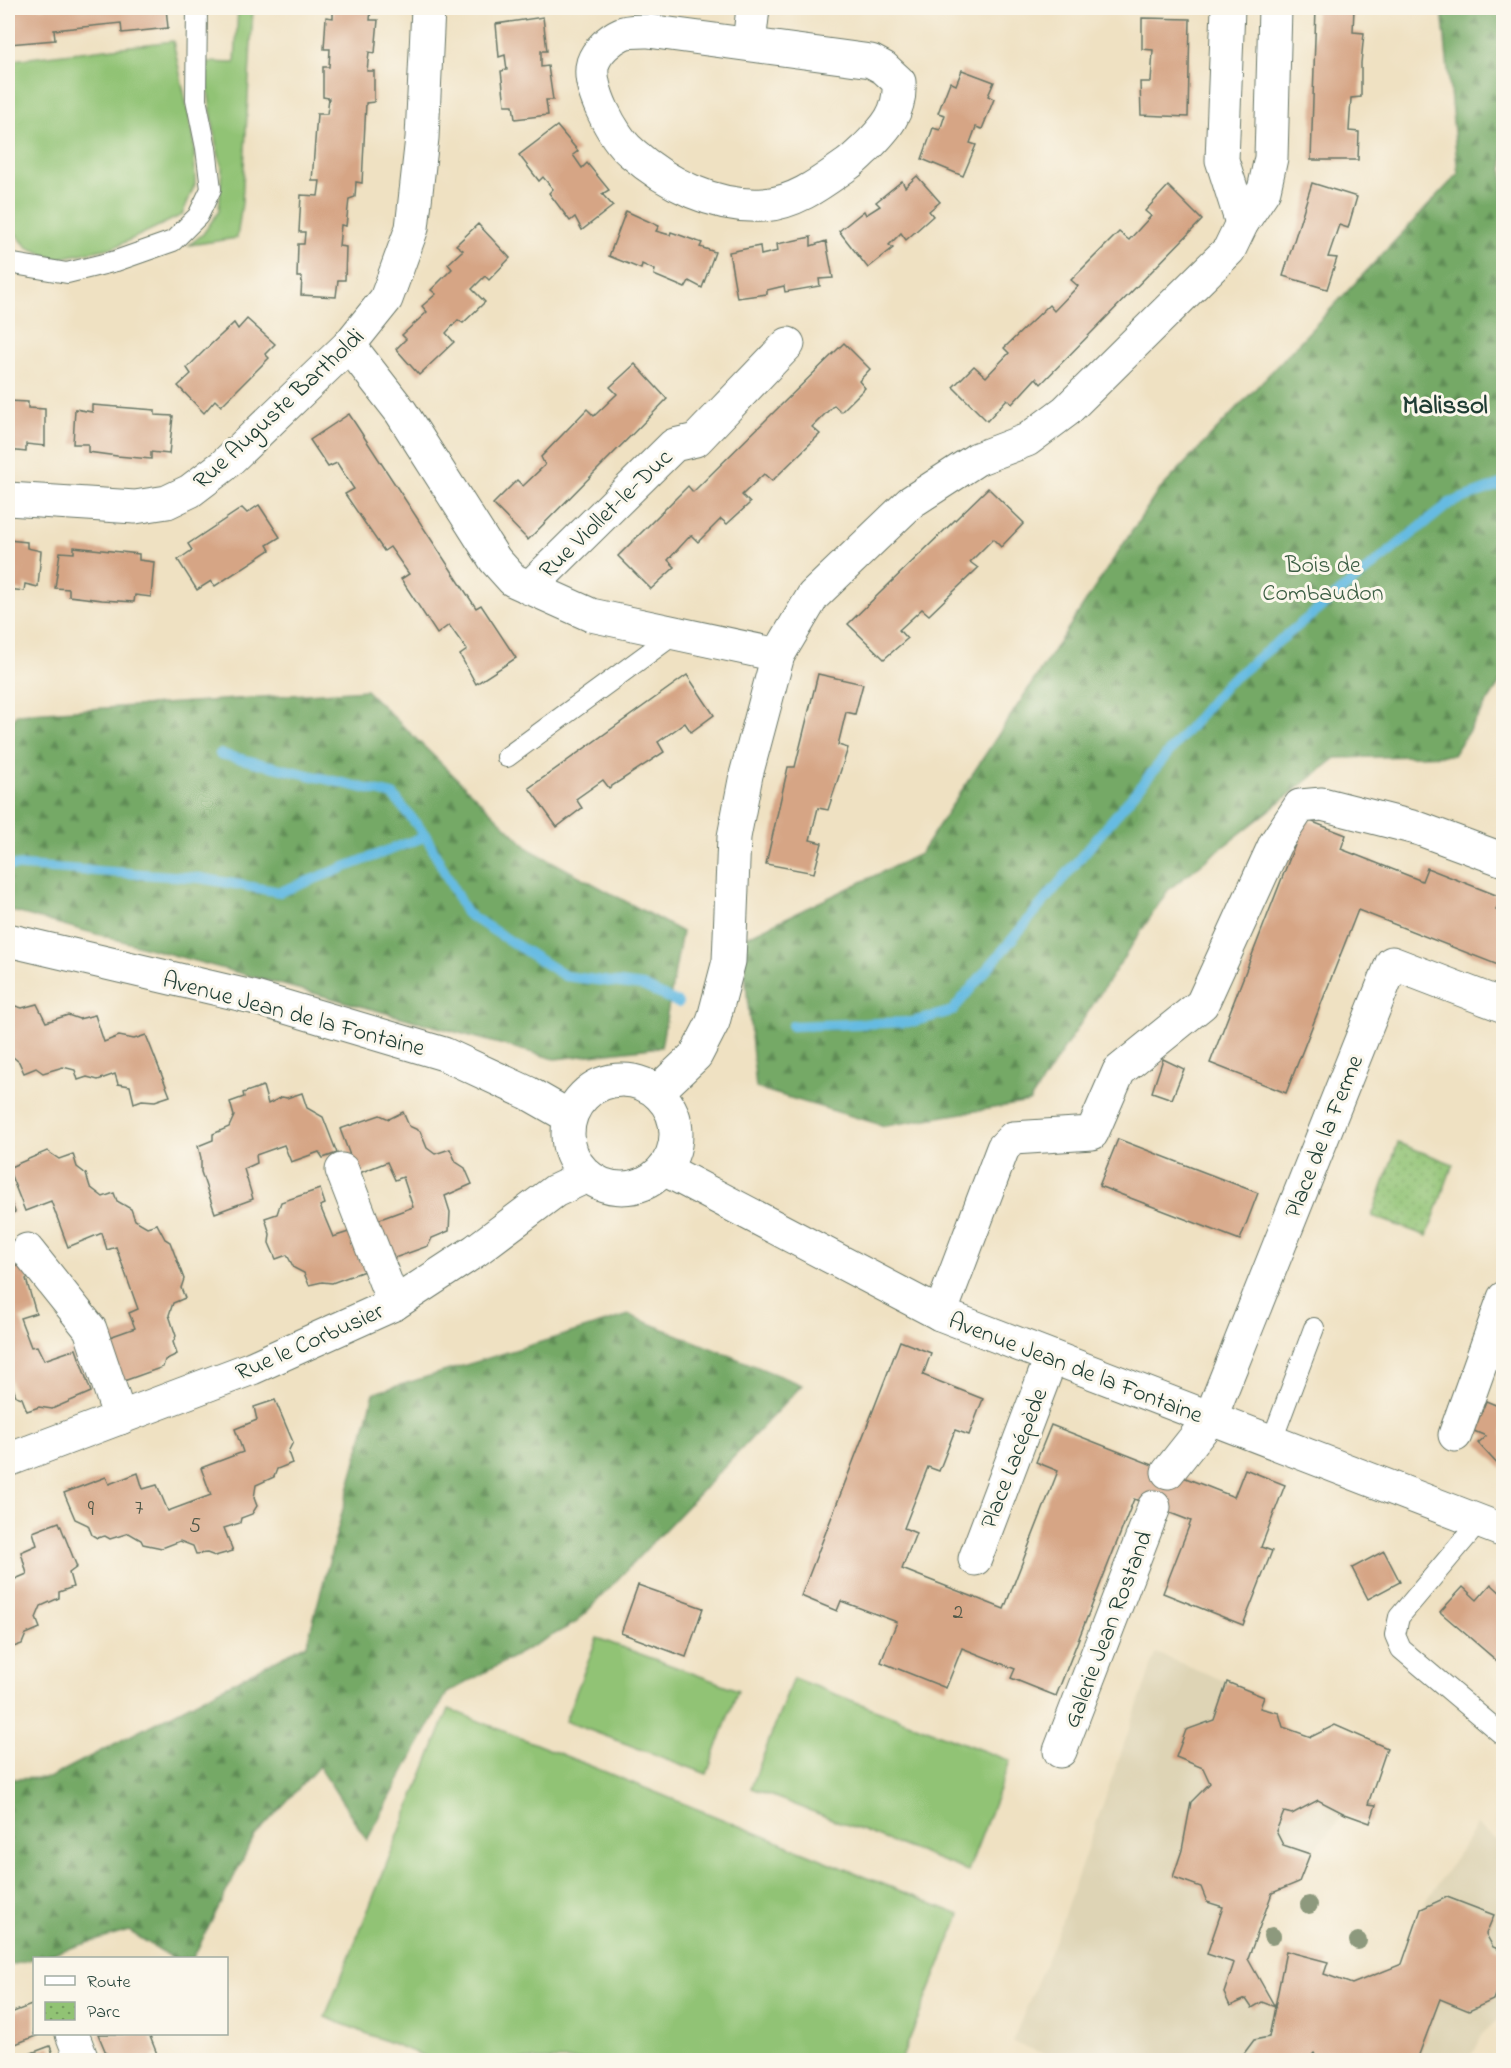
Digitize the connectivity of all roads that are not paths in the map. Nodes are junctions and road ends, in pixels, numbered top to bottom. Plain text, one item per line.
1 (198, 8) edge
2 (428, 8) edge
3 (753, 8) edge
4 (1228, 8) edge
5 (1275, 8) edge
6 (749, 44) junction
7 (1242, 223) junction
8 (8, 263) edge
9 (788, 344) dead end
10 (349, 345) junction
11 (8, 500) edge
12 (529, 588) junction
13 (676, 633) junction
14 (778, 655) junction
15 (507, 757) dead end
16 (1503, 860) edge
17 (8, 940) edge
18 (1503, 1006) edge
19 (657, 1092) junction
20 (570, 1117) junction
21 (664, 1169) junction
22 (342, 1170) dead end
23 (587, 1176) junction
24 (27, 1250) dead end
25 (1503, 1298) edge
26 (394, 1304) junction
27 (940, 1314) junction
28 (1314, 1328) dead end
29 (1051, 1358) junction
30 (120, 1418) junction
31 (1210, 1419) junction
32 (1455, 1435) dead end
33 (1271, 1443) junction
34 (8, 1460) edge
35 (1168, 1472) dead end
36 (1154, 1507) dead end
37 (1491, 1527) edge
38 (975, 1559) dead end
39 (1503, 1736) edge
40 (1060, 1750) dead end
41 (72, 2035) edge
42 (82, 2061) edge

1 - 8 lane
2 - 10 street, Rue Auguste Bartholdi
3 - 6 street
4 - 7 street
5 - 7 street
6 - 6 street
7 - 14 street
9 - 12 street, Rue Viollet-le-Duc
10 - 11 street, Rue Auguste Bartholdi
10 - 12 street, Rue Viollet-le-Duc
12 - 13 street, Rue Viollet-le-Duc
13 - 14 street, Rue Viollet-le-Duc
13 - 15 lane
14 - 19 street
16 - 27 street
17 - 20 street, Avenue Jean de la Fontaine
18 - 31 street, Place de la Ferme
19 - 20 street
19 - 21 street
20 - 23 street
21 - 23 street
21 - 27 street, Avenue Jean de la Fontaine
22 - 26 street
23 - 26 street, Rue le Corbusier
24 - 30 street
25 - 32 street
26 - 30 street, Rue le Corbusier
27 - 29 street, Avenue Jean de la Fontaine
28 - 33 lane
29 - 31 street, Avenue Jean de la Fontaine
29 - 38 street, Place Lacépède
30 - 34 street, Rue le Corbusier
31 - 33 street, Avenue Jean de la Fontaine
31 - 35 street
33 - 37 street, Avenue Jean de la Fontaine
36 - 40 street, Galerie Jean Rostand
37 - 39 lane
41 - 42 street

